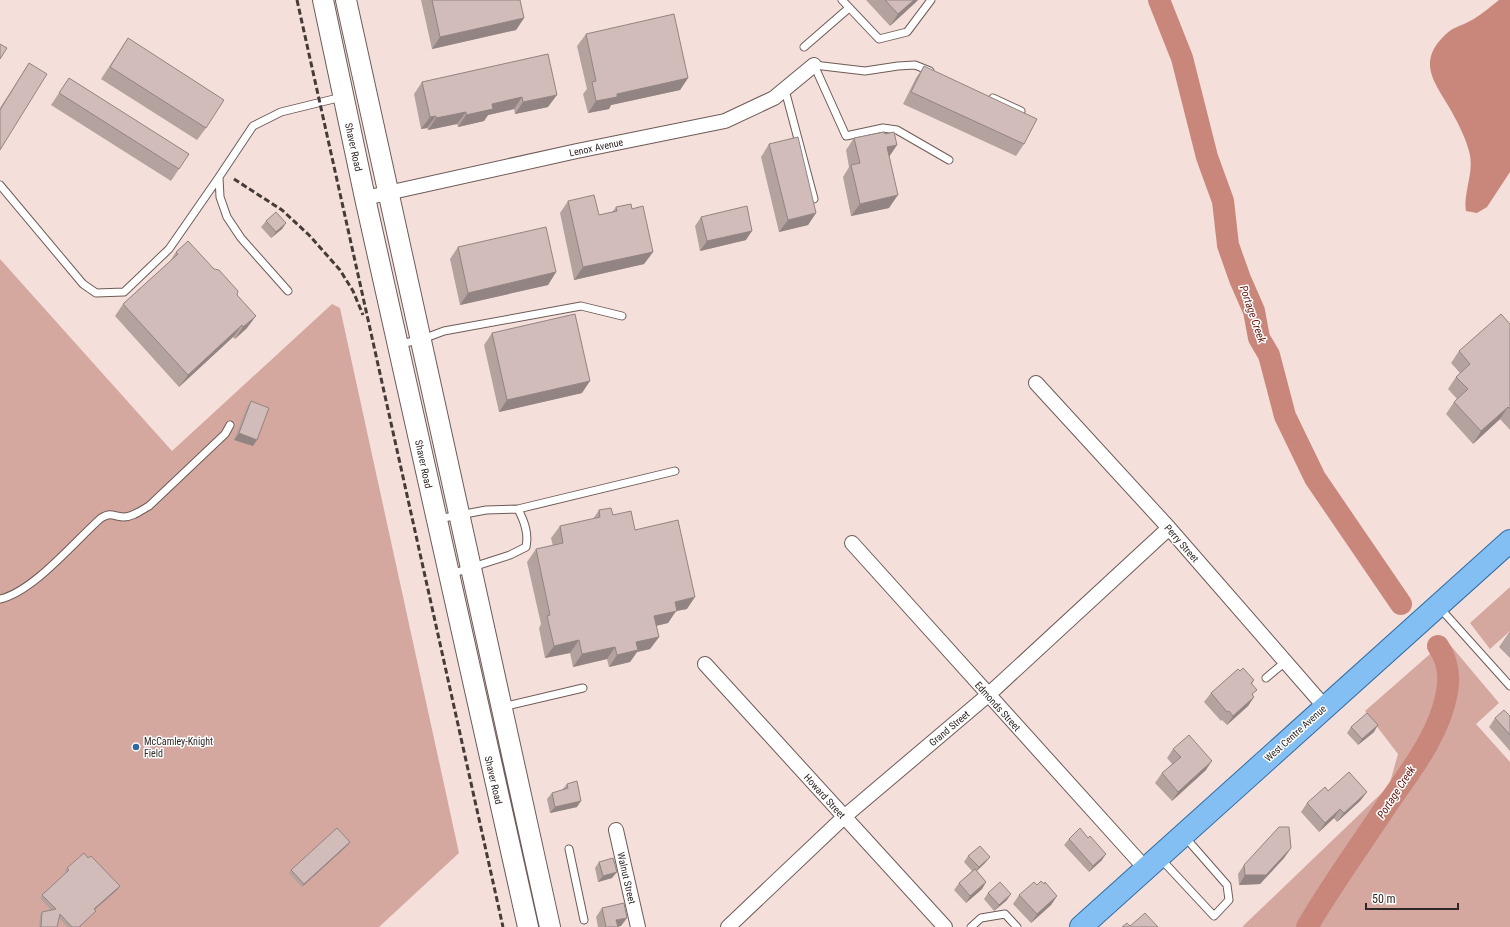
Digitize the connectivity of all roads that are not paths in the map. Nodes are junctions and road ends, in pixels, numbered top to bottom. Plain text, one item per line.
1 (323, 0) edge
2 (346, 0) edge
3 (842, 0) edge
4 (931, 0) edge
5 (849, 8) junction
6 (804, 47) dead end
7 (814, 65) junction
8 (936, 74) edge
9 (785, 90) junction
10 (344, 96) junction
11 (986, 96) edge
12 (1021, 111) edge
13 (949, 160) dead end
14 (219, 177) junction
15 (0, 185) edge
16 (388, 193) junction
17 (365, 198) junction
18 (814, 199) edge
19 (288, 291) dead end
20 (622, 316) dead end
21 (420, 340) junction
22 (397, 344) junction
23 (1036, 382) dead end
24 (230, 425) dead end
25 (675, 471) dead end
26 (518, 509) junction
27 (460, 515) junction
28 (436, 519) junction
29 (1169, 528) junction
30 (1510, 541) edge
31 (852, 543) dead end
32 (470, 567) junction
33 (448, 574) junction
34 (0, 599) edge
35 (1438, 606) junction
36 (1285, 662) junction
37 (705, 664) dead end
38 (1266, 678) dead end
39 (1510, 686) edge
40 (583, 688) dead end
41 (988, 695) junction
42 (1324, 706) junction
43 (500, 707) junction
44 (844, 817) junction
45 (616, 830) dead end
46 (1183, 834) junction
47 (569, 849) dead end
48 (1152, 862) junction
49 (584, 920) dead end
50 (528, 927) edge
51 (550, 927) edge
52 (638, 927) edge
53 (728, 927) edge
54 (945, 927) edge
55 (971, 927) edge
56 (1017, 927) edge
57 (1081, 927) edge

1 - 10 main road, Shaver Road
2 - 16 main road
3 - 5 lane
4 - 5 lane
5 - 6 lane
7 - 8 lane
7 - 9 street, Lenox Avenue
7 - 13 lane
9 - 16 street, Lenox Avenue
9 - 18 lane
10 - 14 lane
10 - 17 main road, Shaver Road
11 - 12 lane
14 - 15 lane
14 - 19 lane
16 - 17 street, Lenox Avenue
16 - 21 main road
17 - 22 main road, Shaver Road
20 - 21 lane
21 - 22 lane
21 - 27 main road
22 - 28 main road, Shaver Road
23 - 29 street, Perry Street
24 - 34 lane
25 - 26 lane
26 - 27 lane
26 - 32 lane
27 - 28 lane
27 - 32 main road
28 - 33 main road, Shaver Road
29 - 36 street, Perry Street
29 - 41 street, Grand Street
30 - 35 main road, West Centre Avenue
31 - 41 street, Edmonds Street
32 - 33 lane
32 - 43 main road
33 - 50 main road, Shaver Road
35 - 39 lane
35 - 42 main road, West Centre Avenue
36 - 38 lane
36 - 42 street, Perry Street
37 - 44 street, Howard Street
40 - 43 lane
41 - 44 street, Grand Street
41 - 48 street, Edmonds Street
42 - 46 main road, West Centre Avenue
43 - 51 main road
44 - 53 street, Grand Street
44 - 54 street, Howard Street
45 - 52 street, Walnut Street
46 - 48 main road, West Centre Avenue
46 - 48 lane
47 - 49 lane
48 - 57 main road, West Centre Avenue
55 - 56 lane

